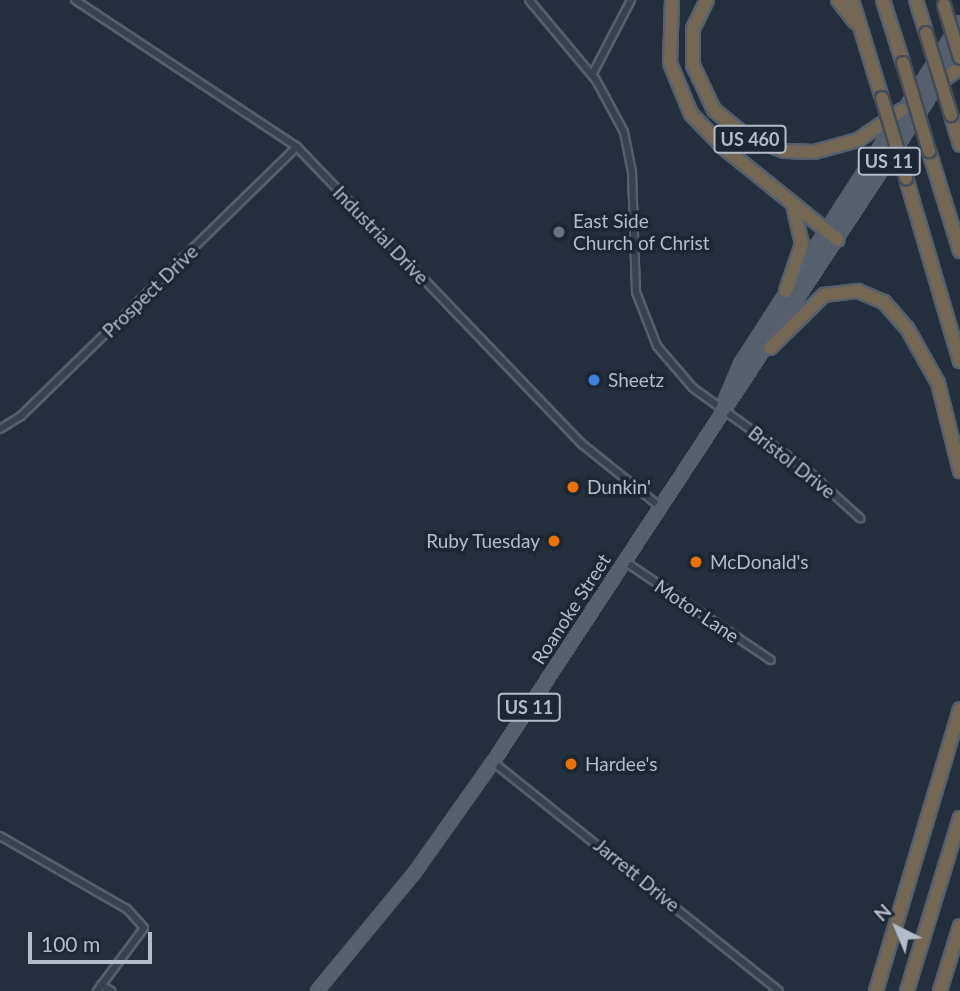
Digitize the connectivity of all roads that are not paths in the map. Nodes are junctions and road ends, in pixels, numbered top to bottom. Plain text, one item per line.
1 (75, 0) edge
2 (529, 0) edge
3 (631, 0) edge
4 (672, 0) edge
5 (707, 0) edge
6 (838, 0) edge
7 (852, 0) edge
8 (883, 0) edge
9 (916, 0) edge
10 (944, 2) edge
11 (960, 22) edge
12 (862, 31) junction
13 (960, 51) edge
14 (960, 58) edge
15 (960, 68) edge
16 (592, 75) junction
17 (940, 82) junction
18 (902, 110) junction
19 (960, 145) edge
20 (297, 147) junction
21 (792, 205) junction
22 (825, 231) junction
23 (838, 240) junction
24 (960, 251) edge
25 (786, 291) junction
26 (770, 348) junction
27 (960, 361) edge
28 (721, 409) junction
29 (0, 429) edge
30 (960, 471) edge
31 (659, 506) junction
32 (860, 518) dead end
33 (624, 561) junction
34 (771, 660) dead end
35 (960, 709) edge
36 (493, 762) junction
37 (960, 818) edge
38 (0, 836) edge
39 (960, 926) edge
40 (99, 988) edge
41 (111, 991) edge
42 (317, 991) edge
43 (779, 991) edge
44 (876, 991) edge
45 (907, 991) edge
46 (940, 991) edge

1 - 20 street, Industrial Drive
2 - 16 street, Bristol Drive
3 - 16 street
4 - 21 highway
5 - 18 highway, US 460
6 - 12 highway
7 - 12 highway
8 - 24 highway, bridge
9 - 19 highway, bridge
10 - 14 highway, bridge
11 - 18 main road, Roanoke Street / US 11
12 - 27 highway, bridge
13 - 17 main road, Roanoke Street / US 11
15 - 17 highway
16 - 28 street, Bristol Drive
17 - 23 main road, Roanoke Street / US 11
18 - 22 main road, Roanoke Street / US 11
20 - 29 street, Prospect Drive
20 - 31 street, Industrial Drive
21 - 22 highway
21 - 25 highway
22 - 23 highway
22 - 25 main road, Roanoke Street / US 11
23 - 26 main road, Roanoke Street / US 11
25 - 28 main road, Roanoke Street / US 11
26 - 28 main road, Roanoke Street / US 11
26 - 30 highway
28 - 31 main road, Roanoke Street / US 11
28 - 32 street, Bristol Drive
31 - 33 main road, Roanoke Street / US 11
33 - 34 street, Motor Lane
33 - 36 main road, Roanoke Street / US 11
35 - 44 highway
36 - 42 main road, Roanoke Street / US 11
36 - 43 street, Jarrett Drive
37 - 45 highway
38 - 40 street
39 - 46 highway
40 - 41 street

